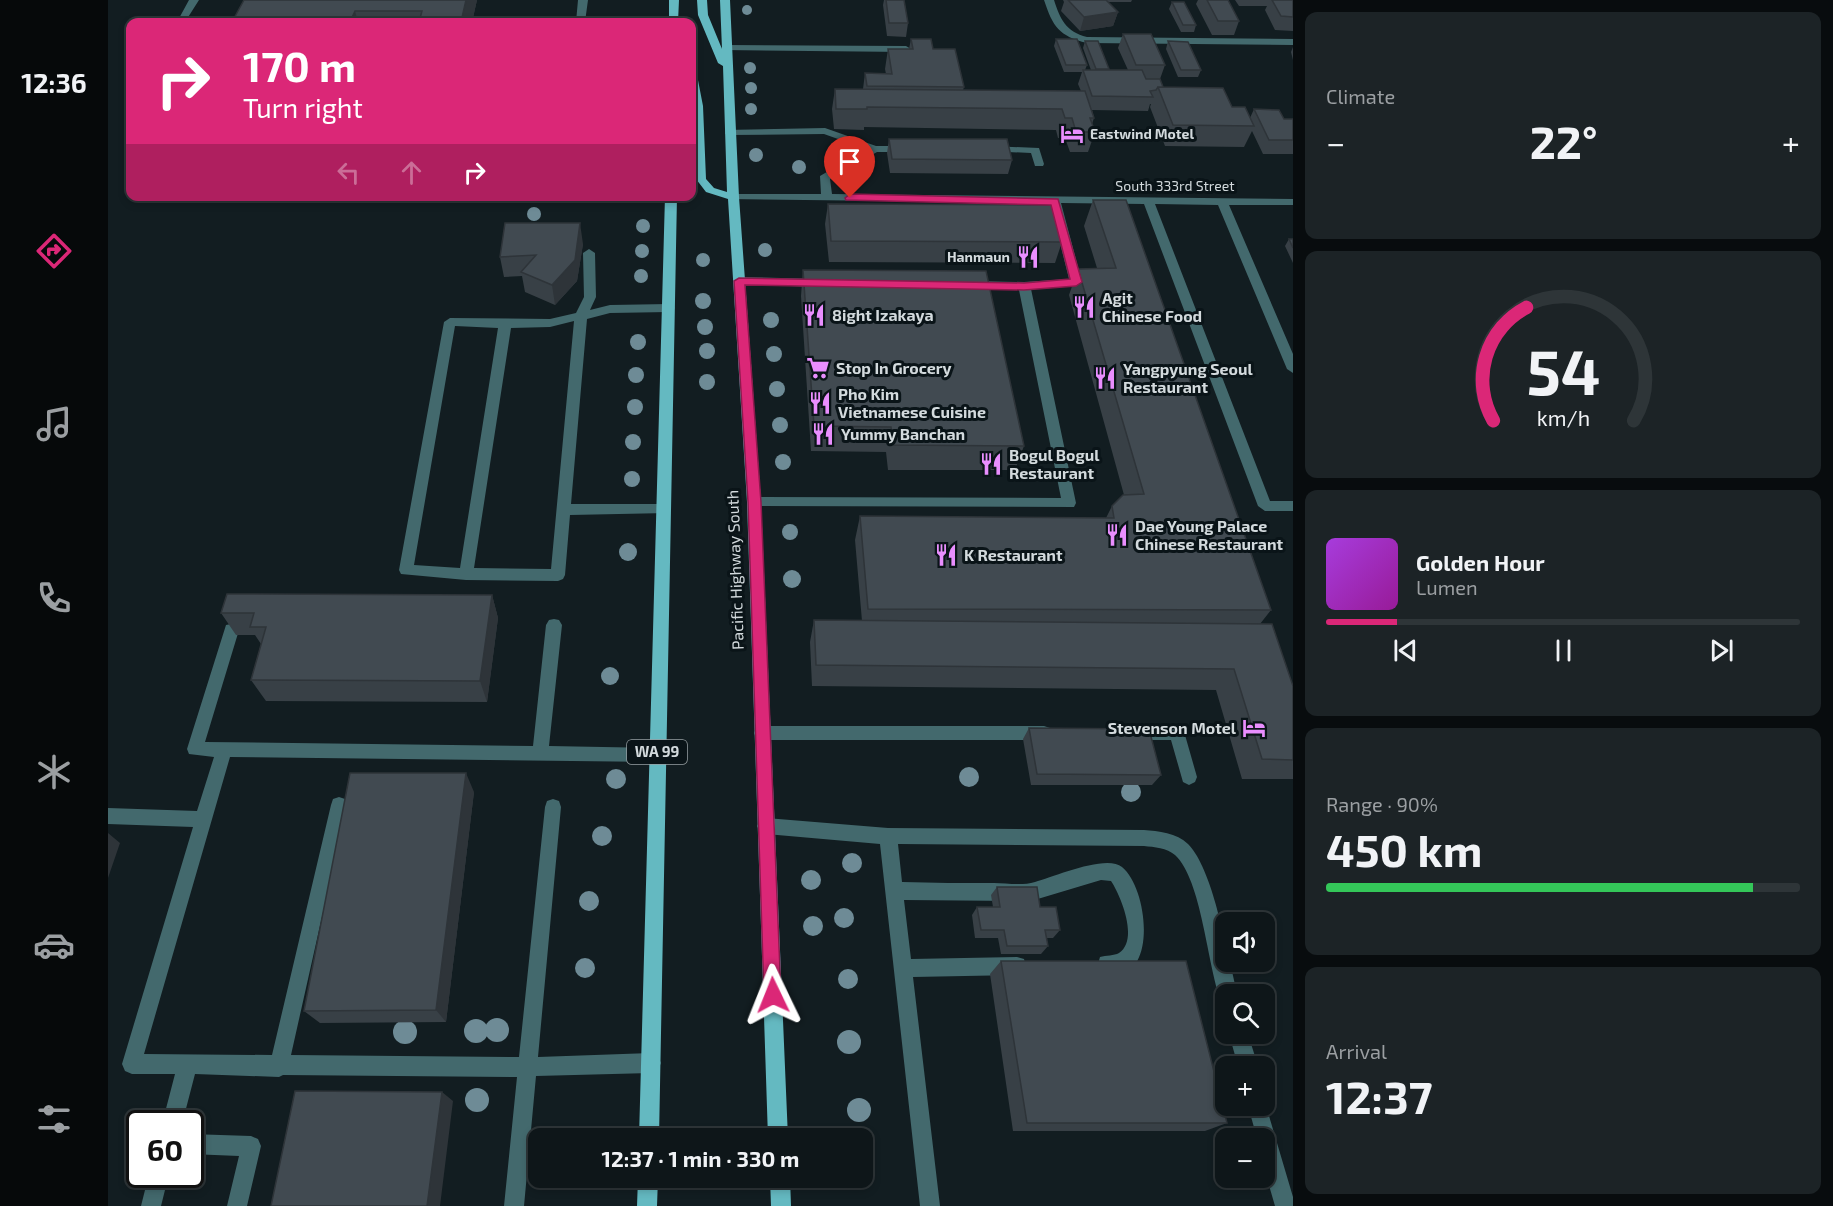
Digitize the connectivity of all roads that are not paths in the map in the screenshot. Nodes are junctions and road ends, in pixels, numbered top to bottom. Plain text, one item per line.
1 (194, 0) edge
2 (583, 0) edge
3 (674, 0) edge
4 (702, 0) edge
5 (725, 0) edge
6 (1049, 0) edge
7 (183, 18) edge
8 (582, 18) edge
9 (674, 18) edge
10 (1293, 42) edge
11 (726, 48) junction
12 (906, 48) edge
13 (727, 71) junction
14 (696, 96) edge
15 (729, 132) junction
16 (875, 149) junction
17 (921, 149) edge
18 (978, 149) edge
19 (1039, 164) dead end
20 (733, 197) junction
21 (827, 197) junction
22 (1148, 200) junction
23 (671, 201) edge
24 (1222, 201) junction
25 (1055, 202) junction
26 (1293, 202) edge
27 (590, 253) dead end
28 (739, 281) junction
29 (834, 283) edge
30 (953, 285) edge
31 (1024, 286) junction
32 (669, 308) junction
33 (581, 315) junction
34 (505, 324) junction
35 (1293, 369) edge
36 (754, 502) junction
37 (1293, 506) edge
38 (663, 509) junction
39 (564, 510) junction
40 (466, 574) junction
41 (554, 625) dead end
42 (231, 630) edge
43 (762, 733) junction
44 (1058, 733) edge
45 (1117, 733) edge
46 (224, 749) junction
47 (540, 755) junction
48 (657, 755) junction
49 (1189, 777) dead end
50 (339, 805) dead end
51 (553, 807) dead end
52 (108, 816) edge
53 (204, 819) junction
54 (766, 826) junction
55 (888, 836) junction
56 (894, 891) junction
57 (1086, 964) edge
58 (1040, 965) edge
59 (903, 968) junction
60 (1225, 984) edge
61 (651, 1063) junction
62 (187, 1066) junction
63 (279, 1066) junction
64 (526, 1066) junction
65 (176, 1110) edge
66 (1261, 1116) edge
67 (649, 1128) edge
68 (778, 1128) edge
69 (204, 1144) edge
70 (155, 1188) edge
71 (648, 1188) edge
72 (780, 1188) edge
73 (150, 1206) edge
74 (237, 1206) edge
75 (514, 1206) edge
76 (647, 1206) edge
77 (781, 1206) edge
78 (930, 1206) edge
79 (1285, 1206) edge

1 - 7 street
2 - 8 street
3 - 9 main road
4 - 13 main road
5 - 11 main road, Pacific Highway South
6 - 10 street
11 - 12 street
11 - 13 main road, Pacific Highway South
13 - 15 main road, Pacific Highway South
14 - 20 main road
15 - 16 street
15 - 20 main road, Pacific Highway South
16 - 17 street
16 - 21 street
18 - 19 street
20 - 21 street, South 333rd Street
20 - 28 main road, Pacific Highway South
21 - 25 street, South 333rd Street
22 - 24 street, South 333rd Street
22 - 25 street, South 333rd Street
22 - 37 street
23 - 32 main road, WA 99
24 - 26 street, South 333rd Street
24 - 35 street
25 - 31 street
27 - 33 street
28 - 29 street
28 - 36 main road, Pacific Highway South
30 - 31 street
31 - 36 street
32 - 33 street
32 - 38 main road, WA 99
33 - 34 street
33 - 39 street
34 - 40 street
34 - 40 street
36 - 43 main road, Pacific Highway South
38 - 39 street
38 - 48 main road, WA 99
39 - 40 street
41 - 47 street
42 - 46 street
43 - 44 street
43 - 54 main road, Pacific Highway South
45 - 49 street
46 - 47 street
46 - 53 street
47 - 48 street
48 - 61 main road, WA 99
50 - 63 street
51 - 64 street
52 - 53 street
53 - 62 street
54 - 55 street
54 - 68 main road, Pacific Highway South
55 - 56 street
55 - 60 street
56 - 57 street
56 - 59 street
58 - 59 street
59 - 78 street
61 - 64 street
61 - 67 main road, WA 99
62 - 63 street
62 - 65 street
63 - 64 street
64 - 75 street
66 - 79 street
69 - 74 street
70 - 73 street
71 - 76 main road
72 - 77 main road

